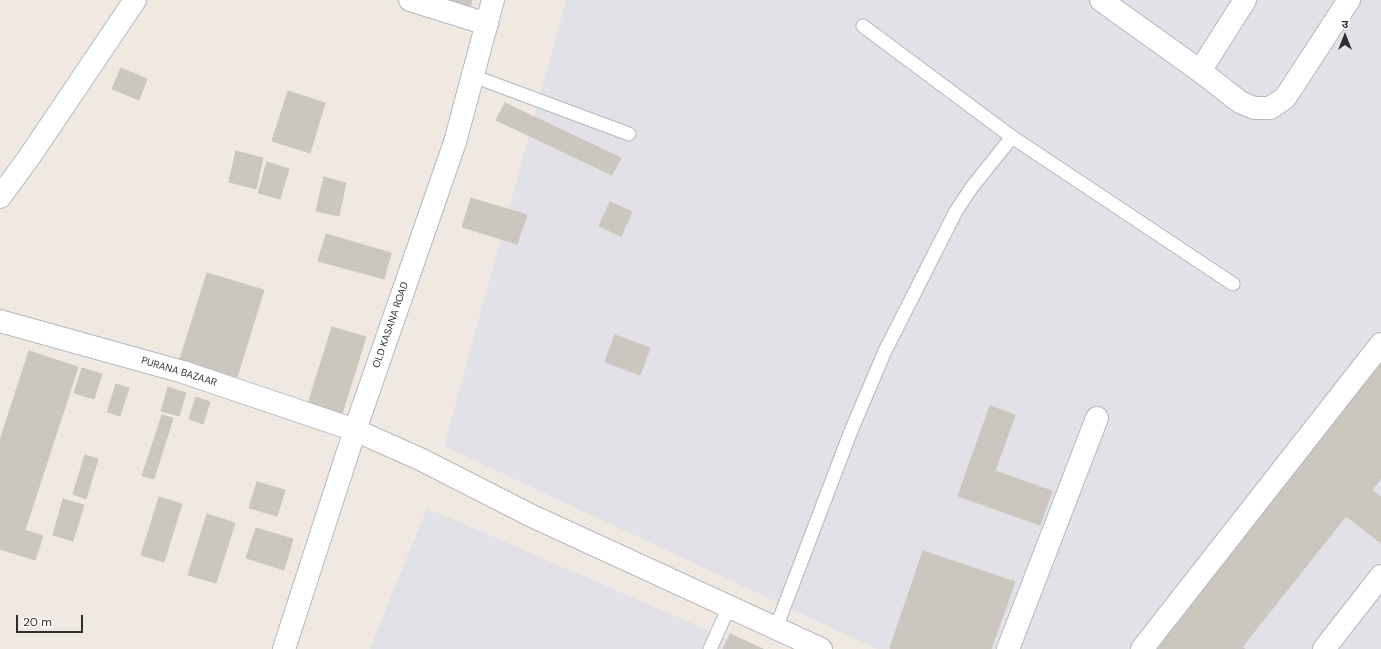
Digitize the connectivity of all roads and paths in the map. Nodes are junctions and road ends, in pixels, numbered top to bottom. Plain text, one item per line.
1 (135, 0) edge
2 (410, 0) edge
3 (493, 0) edge
4 (1101, 0) edge
5 (1245, 0) edge
6 (1349, 0) edge
7 (487, 24) junction
8 (863, 26) dead end
9 (1200, 71) junction
10 (473, 76) junction
11 (629, 134) dead end
12 (1012, 138) junction
13 (0, 197) edge
14 (1233, 284) dead end
15 (0, 321) edge
16 (1381, 344) edge
17 (1097, 418) dead end
18 (355, 430) junction
19 (1381, 576) edge
20 (729, 607) junction
21 (776, 628) junction
22 (284, 649) edge
23 (710, 649) edge
24 (821, 649) edge
25 (1008, 649) edge
26 (1142, 649) edge
27 (1324, 649) edge

1 - 13 street
2 - 7 street
3 - 7 street, OLD KASANA ROAD
4 - 9 street
5 - 9 street
6 - 9 street
7 - 10 street, OLD KASANA ROAD
8 - 12 lane
10 - 11 lane
10 - 18 street, OLD KASANA ROAD
12 - 14 lane
12 - 21 lane
15 - 18 street, PURANA BAZAAR
16 - 26 street
17 - 25 street
18 - 20 street, PURANA BAZAAR
18 - 22 street, OLD KASANA ROAD
19 - 27 street
20 - 21 street, PURANA BAZAAR
20 - 23 lane
21 - 24 street, PURANA BAZAAR

